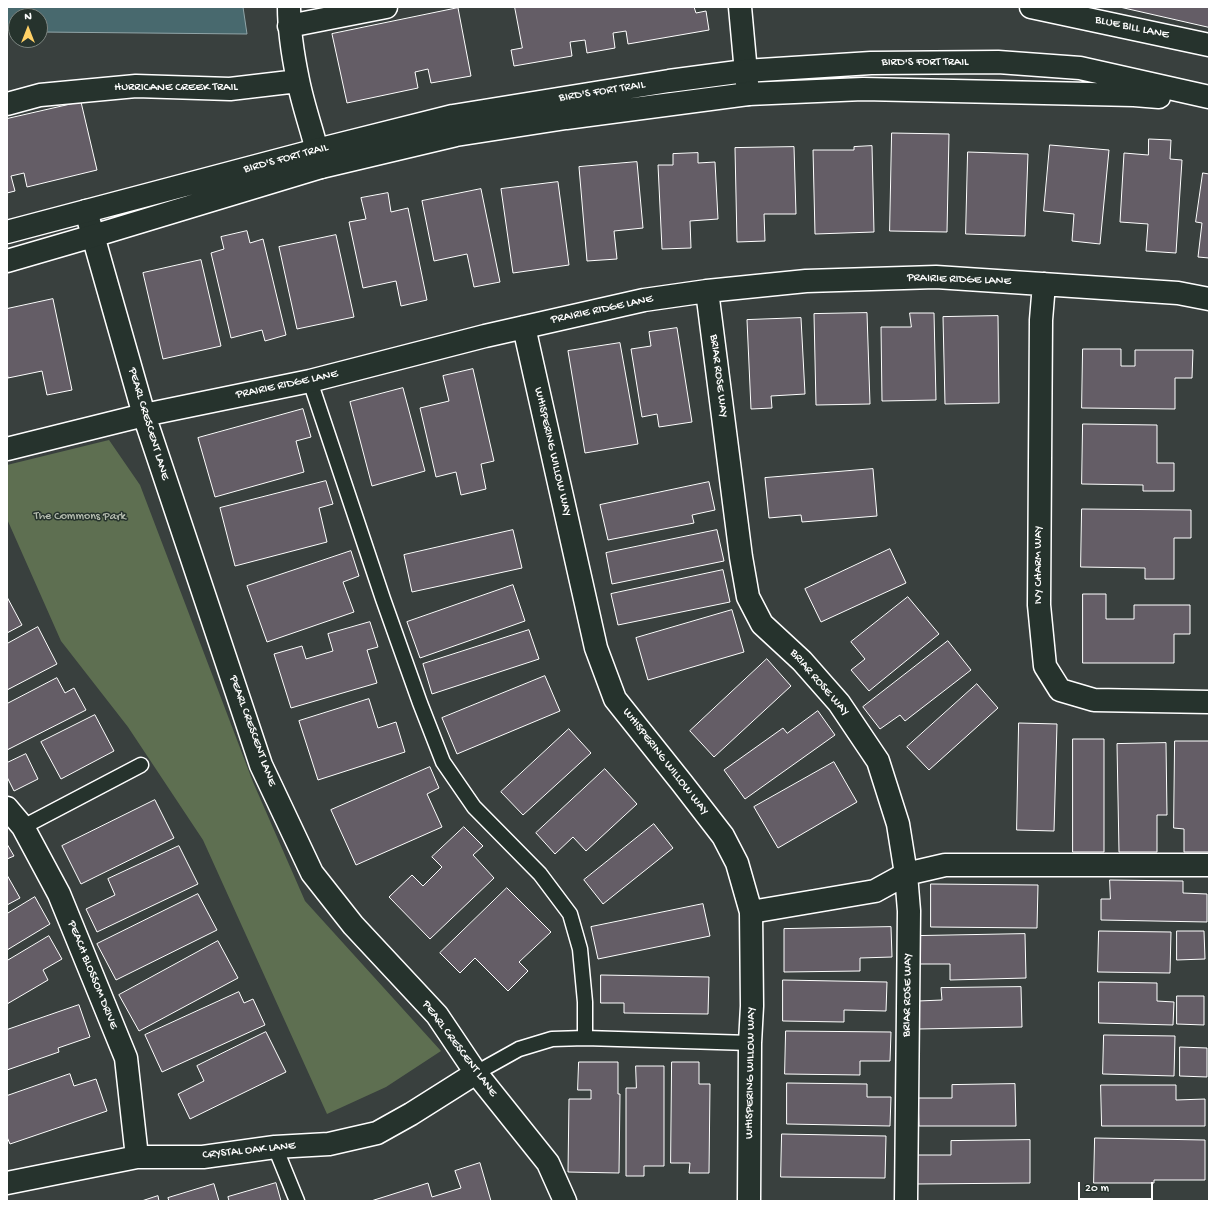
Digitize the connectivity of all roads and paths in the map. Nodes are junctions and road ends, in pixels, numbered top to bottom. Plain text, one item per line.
1 (386, 7) edge
2 (740, 7) edge
3 (1031, 7) edge
4 (289, 17) edge
5 (1209, 45) edge
6 (745, 71) junction
7 (298, 81) junction
8 (748, 94) junction
9 (1209, 99) edge
10 (7, 104) edge
11 (319, 159) junction
12 (86, 211) junction
13 (7, 232) edge
14 (93, 236) junction
15 (7, 261) edge
16 (1044, 284) junction
17 (708, 291) junction
18 (1209, 299) edge
19 (524, 327) junction
20 (310, 381) junction
21 (144, 415) junction
22 (7, 449) edge
23 (1209, 702) edge
24 (141, 765) dead end
25 (7, 808) edge
26 (23, 827) junction
27 (1209, 865) edge
28 (906, 874) junction
29 (751, 912) junction
30 (585, 1038) junction
31 (750, 1043) junction
32 (476, 1073) junction
33 (275, 1147) junction
34 (137, 1157) junction
35 (7, 1183) edge
36 (297, 1201) edge
37 (565, 1201) edge
38 (749, 1201) edge
39 (906, 1201) edge

1 - 4 street
2 - 6 street
3 - 5 street, BLUE BILL LANE
4 - 7 street
6 - 8 street
6 - 9 street, BIRD'S FORT TRAIL
6 - 11 street, BIRD'S FORT TRAIL
7 - 10 street, HURRICANE CREEK TRAIL
7 - 11 street
8 - 9 street, BIRD'S FORT TRAIL
8 - 11 street, BIRD'S FORT TRAIL
11 - 12 street, BIRD'S FORT TRAIL
11 - 14 street, BIRD'S FORT TRAIL
12 - 13 street, BIRD'S FORT TRAIL
12 - 14 street, PEARL CRESCENT LANE
14 - 15 street, BIRD'S FORT TRAIL
14 - 21 street, PEARL CRESCENT LANE
16 - 17 street, PRAIRIE RIDGE LANE
16 - 18 street, PRAIRIE RIDGE LANE
16 - 23 street, IVY CHARM WAY
17 - 19 street, PRAIRIE RIDGE LANE
17 - 28 street, BRIAR ROSE WAY
19 - 20 street, PRAIRIE RIDGE LANE
19 - 29 street, WHISPERING WILLOW WAY
20 - 21 street, PRAIRIE RIDGE LANE
20 - 30 lane
21 - 22 street, PRAIRIE RIDGE LANE
21 - 32 street, PEARL CRESCENT LANE
24 - 26 lane
25 - 26 street, PEACH BLOSSOM DRIVE
26 - 34 street, PEACH BLOSSOM DRIVE
27 - 28 street
28 - 29 street
28 - 39 street, BRIAR ROSE WAY
29 - 31 street, WHISPERING WILLOW WAY
30 - 31 lane
30 - 32 lane
31 - 38 street, WHISPERING WILLOW WAY
32 - 33 street, CRYSTAL OAK LANE
32 - 37 street, PEARL CRESCENT LANE
33 - 34 street, CRYSTAL OAK LANE
33 - 36 lane
34 - 35 street, CRYSTAL OAK LANE

